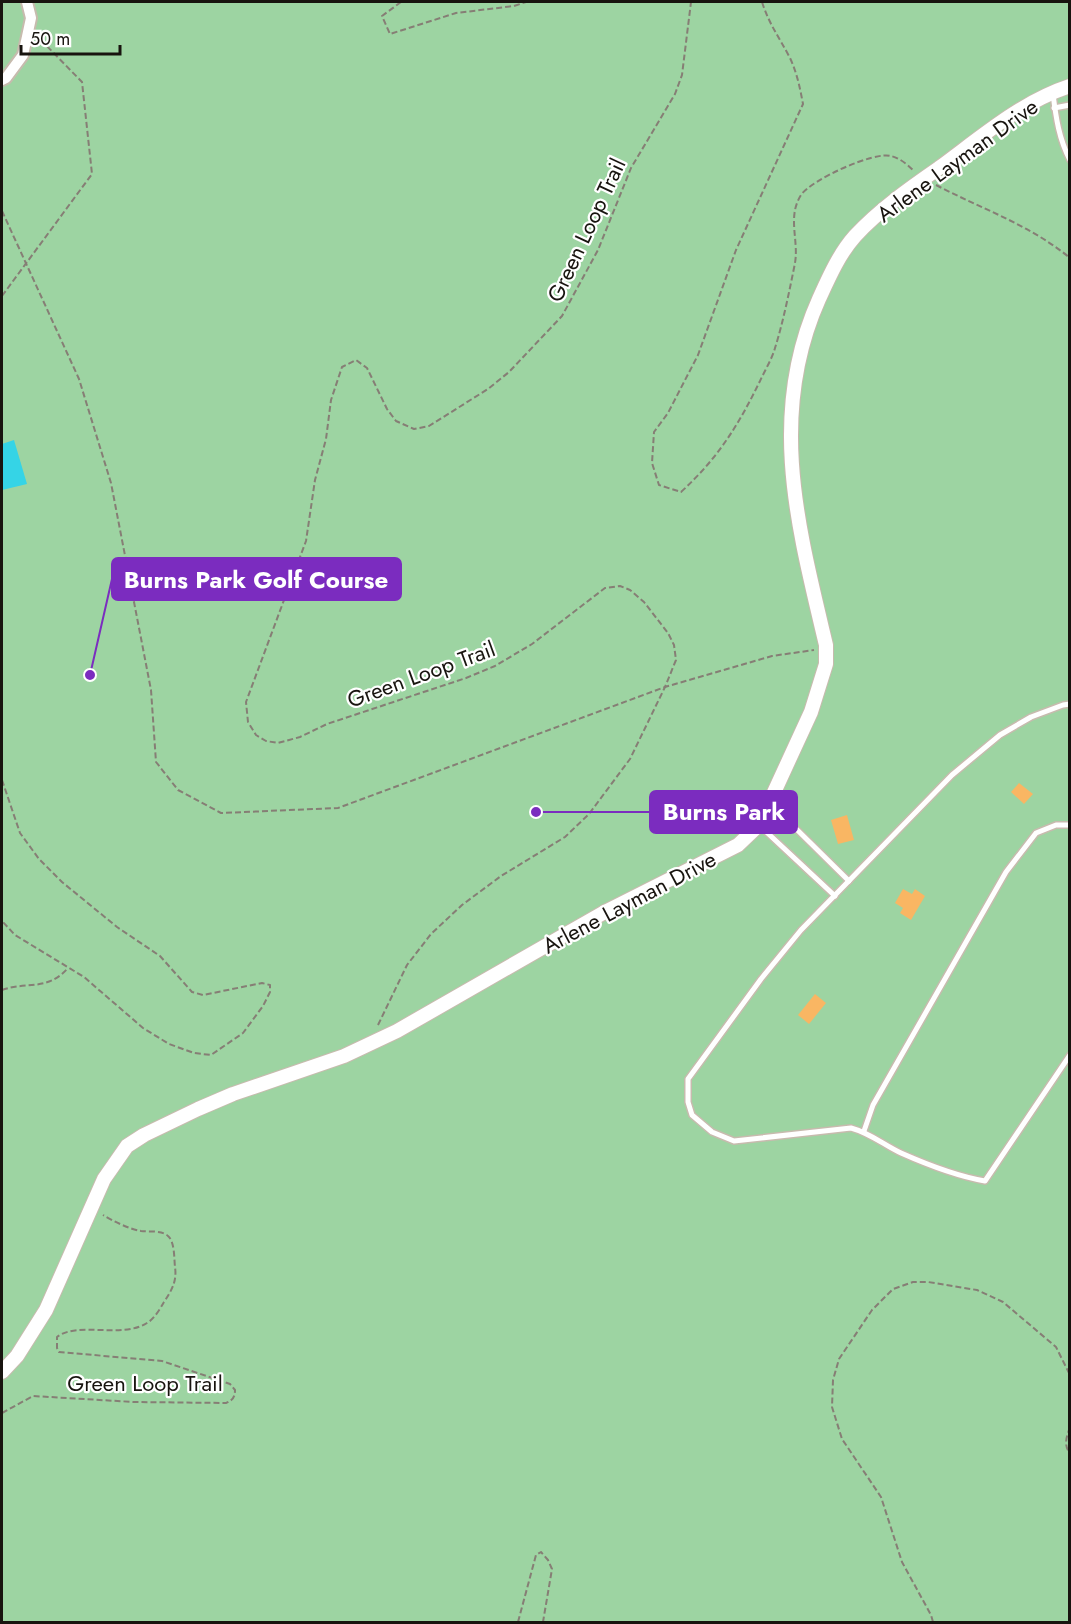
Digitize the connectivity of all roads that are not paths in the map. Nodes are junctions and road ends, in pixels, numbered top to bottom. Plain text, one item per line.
1 (27, 2) edge
2 (2, 80) edge
3 (1070, 86) edge
4 (1052, 93) junction
5 (1070, 105) edge
6 (1054, 108) junction
7 (1070, 160) edge
8 (1070, 704) edge
9 (770, 803) junction
10 (759, 825) junction
11 (1070, 825) edge
12 (849, 881) junction
13 (835, 896) junction
14 (1070, 1055) edge
15 (864, 1131) junction
16 (2, 1372) edge

1 - 2 street
3 - 4 street, Arlene Layman Drive
4 - 6 lane
4 - 9 street, Arlene Layman Drive
5 - 6 lane
6 - 7 lane
8 - 12 lane
9 - 10 street, Arlene Layman Drive
9 - 12 lane
10 - 13 lane
10 - 16 street, Arlene Layman Drive
11 - 15 lane
12 - 13 lane
13 - 15 lane
14 - 15 lane

